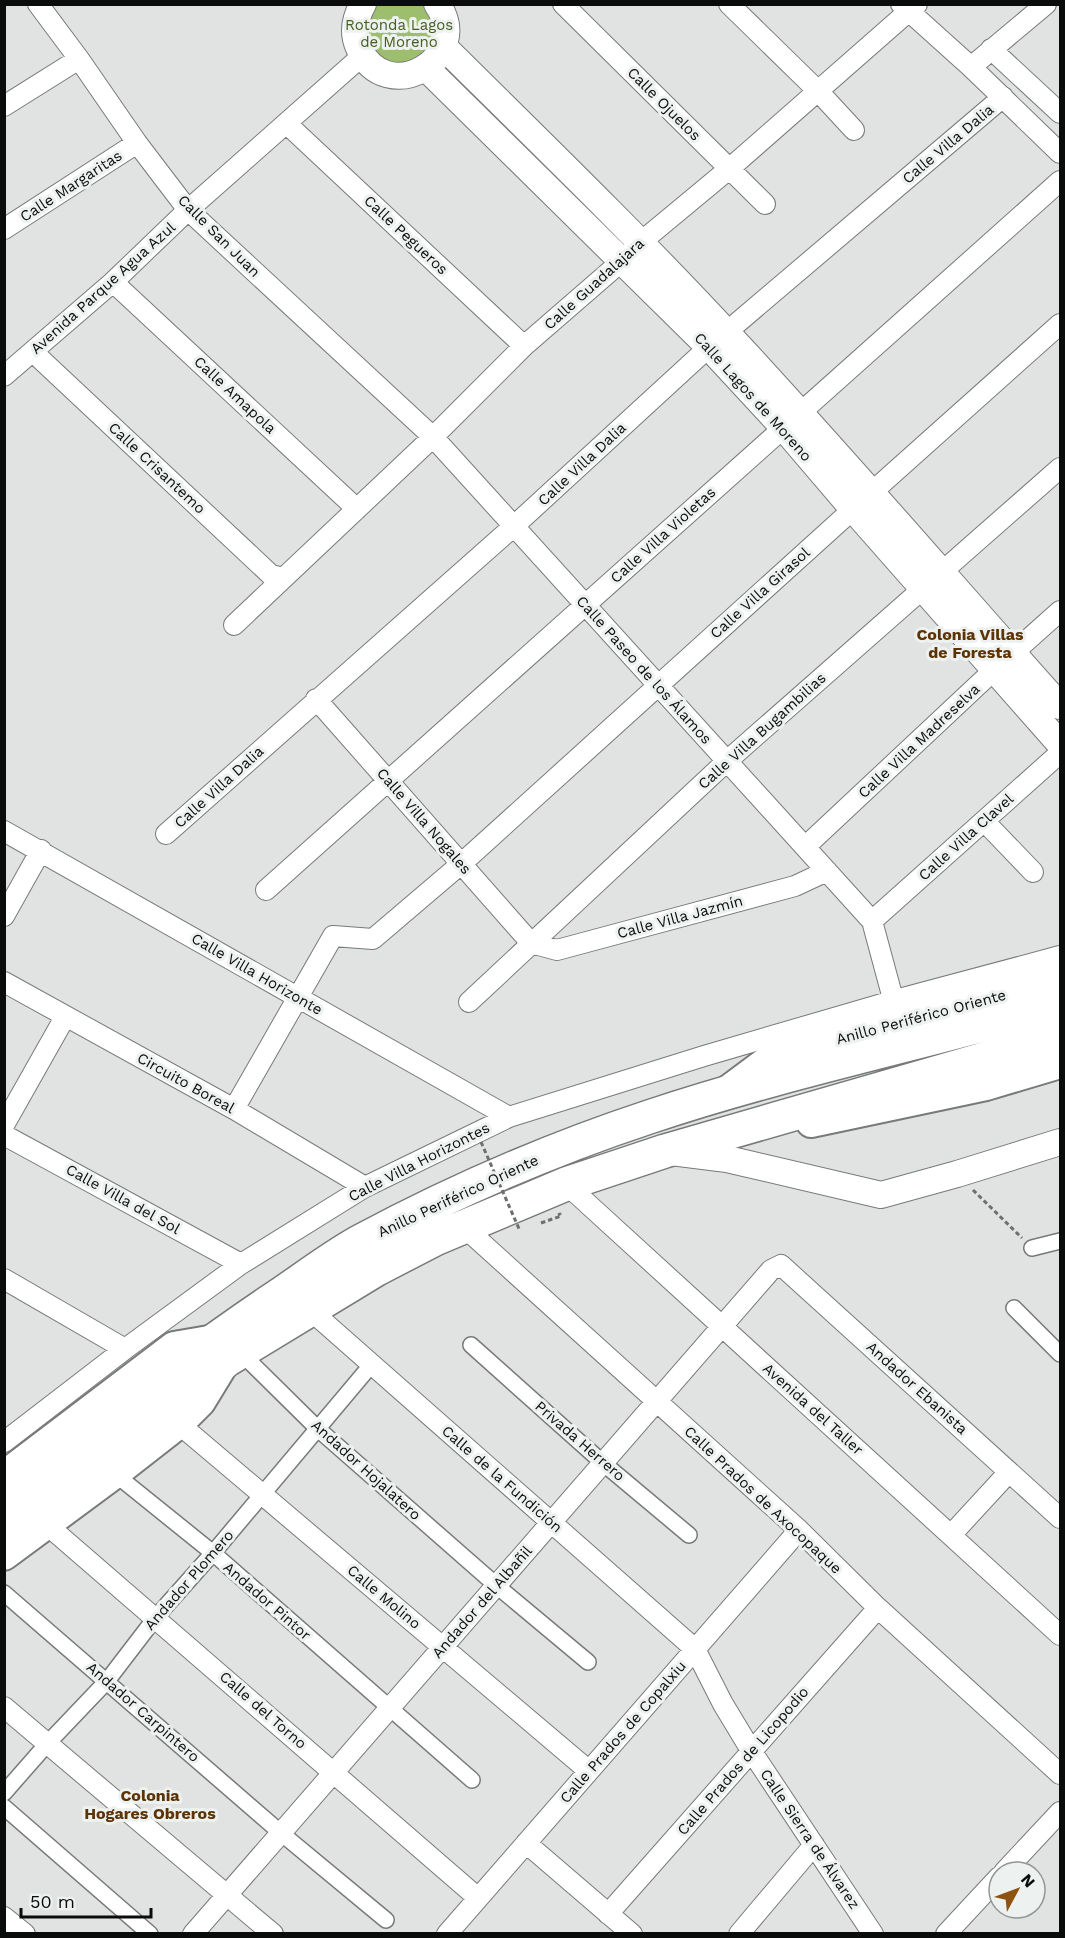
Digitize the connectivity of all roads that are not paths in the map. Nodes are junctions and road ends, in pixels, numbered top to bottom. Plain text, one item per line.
1 (38, 4) edge
2 (363, 4) edge
3 (436, 4) edge
4 (563, 4) edge
5 (729, 4) edge
6 (1046, 4) edge
7 (909, 7) edge
8 (443, 46) junction
9 (991, 49) junction
10 (362, 56) junction
11 (79, 59) junction
12 (426, 68) junction
13 (971, 68) junction
14 (818, 90) junction
15 (1003, 98) junction
16 (4, 106) edge
17 (1060, 113) edge
18 (287, 124) junction
19 (854, 129) dead end
20 (137, 143) junction
21 (1060, 153) edge
22 (729, 169) junction
23 (1060, 181) edge
24 (765, 204) dead end
25 (188, 210) junction
26 (4, 229) edge
27 (641, 242) junction
28 (622, 261) junction
29 (113, 282) junction
30 (1060, 324) edge
31 (718, 340) junction
32 (524, 346) junction
33 (33, 352) junction
34 (4, 376) edge
35 (791, 420) junction
36 (433, 437) junction
37 (1060, 468) edge
38 (862, 501) junction
39 (357, 509) junction
40 (514, 526) junction
41 (283, 578) junction
42 (932, 581) junction
43 (585, 605) junction
44 (1060, 611) edge
45 (234, 625) dead end
46 (1004, 662) junction
47 (658, 686) junction
48 (316, 699) junction
49 (1060, 706) edge
50 (1060, 744) edge
51 (1060, 753) edge
52 (727, 761) junction
53 (389, 782) junction
54 (984, 821) junction
55 (4, 831) edge
56 (166, 834) dead end
57 (805, 847) junction
58 (41, 850) junction
59 (461, 864) junction
60 (827, 871) junction
61 (1033, 872) dead end
62 (266, 890) dead end
63 (4, 916) edge
64 (872, 921) junction
65 (531, 943) junction
66 (1060, 956) edge
67 (1060, 980) edge
68 (4, 982) edge
69 (299, 998) junction
70 (470, 1002) dead end
71 (1060, 1004) edge
72 (896, 1011) junction
73 (65, 1017) junction
74 (1060, 1036) edge
75 (1060, 1064) edge
76 (722, 1094) junction
77 (234, 1109) junction
78 (509, 1117) junction
79 (4, 1125) edge
80 (4, 1134) edge
81 (723, 1135) junction
82 (1060, 1142) edge
83 (665, 1151) junction
84 (566, 1184) junction
85 (365, 1186) junction
86 (464, 1227) junction
87 (1060, 1241) edge
88 (1032, 1248) road end
89 (241, 1264) junction
90 (771, 1270) joint
91 (4, 1279) edge
92 (1014, 1308) dead end
93 (309, 1309) junction
94 (722, 1326) junction
95 (471, 1345) dead end
96 (126, 1349) junction
97 (227, 1350) junction
98 (1060, 1354) edge
99 (372, 1364) junction
100 (194, 1370) junction
101 (656, 1402) junction
102 (179, 1424) junction
103 (318, 1429) junction
104 (9, 1432) edge
105 (603, 1463) junction
106 (1009, 1472) junction
107 (115, 1474) junction
108 (4, 1475) edge
109 (262, 1494) junction
110 (4, 1497) edge
111 (1060, 1518) edge
112 (551, 1523) junction
113 (46, 1524) junction
114 (4, 1529) edge
115 (799, 1530) junction
116 (689, 1535) dead end
117 (951, 1535) junction
118 (213, 1553) junction
119 (4, 1556) edge
120 (496, 1586) junction
121 (4, 1593) edge
122 (878, 1608) junction
123 (156, 1617) junction
124 (1060, 1635) edge
125 (443, 1647) junction
126 (694, 1649) junction
127 (588, 1662) dead end
128 (107, 1681) junction
129 (4, 1707) edge
130 (389, 1709) junction
131 (47, 1744) junction
132 (752, 1752) junction
133 (589, 1770) junction
134 (334, 1772) junction
135 (1060, 1774) edge
136 (472, 1780) dead end
137 (4, 1793) edge
138 (4, 1807) edge
139 (1060, 1812) edge
140 (281, 1833) junction
141 (526, 1844) junction
142 (814, 1845) junction
143 (1015, 1860) edge
144 (987, 1890) edge
145 (227, 1895) junction
146 (478, 1898) junction
147 (608, 1914) junction
148 (4, 1917) edge
149 (386, 1920) dead end
150 (25, 1934) edge
151 (150, 1934) edge
152 (194, 1934) edge
153 (273, 1934) edge
154 (447, 1934) edge
155 (632, 1934) edge
156 (739, 1934) edge
157 (873, 1934) edge
158 (946, 1934) edge

1 - 11 street, Calle San Juan
2 - 10 street
3 - 8 street
4 - 22 street, Calle Ojuelos
5 - 14 street
6 - 9 street
7 - 13 street
7 - 14 street, Calle Guadalajara
8 - 12 street
8 - 27 street, Calle Lagos de Moreno
9 - 13 street
9 - 17 street
10 - 12 street
10 - 18 street, Avenida Parque Agua Azul
11 - 16 street
11 - 20 street, Calle San Juan
12 - 28 street, Calle Lagos de Moreno
13 - 15 street
14 - 19 street
14 - 22 street, Calle Guadalajara
15 - 21 street
15 - 31 street, Calle Villa Dalia
18 - 25 street, Avenida Parque Agua Azul
18 - 32 street, Calle Pegueros
20 - 25 street, Calle San Juan
20 - 26 street, Calle Margaritas
22 - 24 street, Calle Ojuelos
22 - 27 street, Calle Guadalajara
23 - 35 street, Calle Villa Violetas
25 - 29 street, Avenida Parque Agua Azul
25 - 36 street, Calle San Juan
27 - 28 street, Calle Guadalajara
27 - 31 street, Calle Lagos de Moreno
28 - 31 street, Calle Lagos de Moreno
28 - 32 street, Calle Guadalajara
29 - 33 street, Avenida Parque Agua Azul
29 - 39 street, Calle Amapola
30 - 38 street, Calle Villa Girasol
31 - 35 street, Calle Lagos de Moreno
31 - 40 street, Calle Villa Dalia
32 - 36 street, Calle Guadalajara
33 - 34 street, Avenida Parque Agua Azul
33 - 41 street, Calle Crisantemo
35 - 38 street, Calle Lagos de Moreno
35 - 43 street, Calle Villa Violetas
36 - 39 street, Calle Guadalajara
36 - 40 street, Calle Paseo de los Álamos
37 - 42 street, Calle Villa Bugambilias
38 - 42 street, Calle Lagos de Moreno
38 - 47 street, Calle Villa Girasol
39 - 41 street, Calle Guadalajara
40 - 43 street, Calle Paseo de los Álamos
40 - 48 street, Calle Villa Dalia
41 - 45 street, Calle Guadalajara
42 - 46 street, Calle Lagos de Moreno
42 - 52 street, Calle Villa Bugambilias
43 - 47 street, Calle Paseo de los Álamos
43 - 53 street, Calle Villa Violetas
44 - 46 street, Calle Villa Madreselva
46 - 49 street, Calle Lagos de Moreno
46 - 50 street, Calle Lagos de Moreno
46 - 57 street, Calle Villa Madreselva
47 - 52 street, Calle Paseo de los Álamos
47 - 59 street, Calle Villa Girasol
48 - 53 street, Calle Villa Nogales
48 - 56 street, Calle Villa Dalia
51 - 54 street, Calle Villa Clavel
52 - 57 street, Calle Paseo de los Álamos
52 - 65 street, Calle Villa Bugambilias
53 - 59 street, Calle Villa Nogales
53 - 62 street, Calle Villa Violetas
54 - 61 street
54 - 64 street, Calle Villa Clavel
55 - 58 street, Calle Villa Horizonte
57 - 60 street, Calle Paseo de los Álamos
58 - 63 street
58 - 69 street, Calle Villa Horizonte
59 - 65 street, Calle Villa Nogales
59 - 69 street, Calle Villa Girasol
60 - 64 street, Calle Paseo de los Álamos
60 - 65 street, Calle Villa Jazmín
64 - 72 street, Calle Paseo de los Álamos
65 - 70 street, Calle Villa Bugambilias
66 - 72 street, Calle Villa Horizontes
67 - 72 main road, Anillo Periférico Oriente
68 - 73 street, Circuito Boreal
69 - 77 street
69 - 78 street, Calle Villa Horizonte
71 - 76 highway, Anillo Periférico Oriente
72 - 76 main road, Anillo Periférico Oriente
72 - 78 street, Calle Villa Horizontes
73 - 77 street, Circuito Boreal
73 - 79 street
74 - 81 highway, Anillo Periférico Oriente
75 - 81 main road, Anillo Periférico Oriente
76 - 97 highway, Anillo Periférico Oriente
77 - 85 street, Circuito Boreal
78 - 85 street, Calle Villa Horizontes
80 - 89 street, Calle Villa del Sol
81 - 83 highway, Anillo Periférico Oriente
82 - 83 street, Anillo Periférico Oriente
83 - 84 highway, Anillo Periférico Oriente
84 - 86 highway, Anillo Periférico Oriente
84 - 94 street, Avenida del Taller
85 - 89 street, Calle Villa Horizontes
86 - 93 highway, Anillo Periférico Oriente
86 - 101 street, Calle Prados de Axocopaque
87 - 88 street
89 - 96 street, Calle Villa Horizontes
90 - 94 street, Andador del Albañil
90 - 106 street, Andador Ebanista
91 - 96 street
92 - 98 street
93 - 97 highway, Anillo Periférico Oriente
93 - 99 street, Calle de la Fundición
94 - 101 street, Andador del Albañil
94 - 117 street, Avenida del Taller
95 - 105 street, Privada Herrero
96 - 104 street, Calle Villa Horizontes
97 - 100 highway, Anillo Periférico Oriente
97 - 102 main road, Anillo Periférico Oriente
97 - 103 street, Andador Hojalatero
97 - 108 main road, Anillo Periférico Oriente
99 - 103 street, Andador Plomero
99 - 112 street, Calle de la Fundición
100 - 110 highway, Anillo Periférico Oriente
100 - 114 highway, Anillo Periférico Oriente
101 - 105 street, Andador del Albañil
101 - 115 street, Calle Prados de Axocopaque
102 - 107 main road, Anillo Periférico Oriente
102 - 109 street, Calle Molino
103 - 109 street, Andador Plomero
103 - 120 street, Andador Hojalatero
105 - 112 street, Andador del Albañil
105 - 116 street, Privada Herrero
106 - 111 street, Andador Ebanista
106 - 117 street
107 - 113 main road, Anillo Periférico Oriente
107 - 118 street, Andador Pintor
109 - 118 street, Andador Plomero
109 - 125 street, Calle Molino
112 - 120 street, Andador del Albañil
112 - 126 street, Calle de la Fundición
113 - 119 main road, Anillo Periférico Oriente
113 - 123 street, Calle del Torno
115 - 122 street, Calle Prados de Axocopaque
115 - 126 street, Calle Prados de Copalxiu
117 - 124 street, Avenida del Taller
118 - 123 street, Andador Plomero
118 - 130 street, Andador Pintor
120 - 125 street, Andador del Albañil
120 - 127 street, Andador Hojalatero
121 - 128 street, Andador Carpintero
122 - 132 street, Calle Prados de Licopodio
122 - 135 street, Calle Prados de Axocopaque
123 - 128 street, Andador Plomero
123 - 134 street, Calle del Torno
125 - 130 street, Andador del Albañil
125 - 133 street, Calle Molino
126 - 132 street, Calle Sierra de Álvarez
126 - 133 street, Calle Prados de Copalxiu
128 - 131 street, Andador Plomero
128 - 140 street, Andador Carpintero
129 - 131 street
130 - 134 street, Andador del Albañil
130 - 136 street, Andador Pintor
131 - 137 street, Andador Plomero
131 - 145 street
132 - 142 street, Calle Sierra de Álvarez
132 - 147 street, Calle Prados de Licopodio
133 - 141 street, Calle Prados de Copalxiu
134 - 140 street, Andador del Albañil
134 - 146 street, Calle del Torno
138 - 151 street
139 - 143 street
140 - 145 street, Andador del Albañil
140 - 149 street, Andador Carpintero
141 - 146 street, Calle Prados de Copalxiu
141 - 147 street
142 - 156 street
142 - 157 street, Calle Sierra de Álvarez
144 - 158 street
145 - 152 street, Andador del Albañil
145 - 153 street
146 - 154 street, Calle Prados de Copalxiu
147 - 155 street
148 - 150 street

